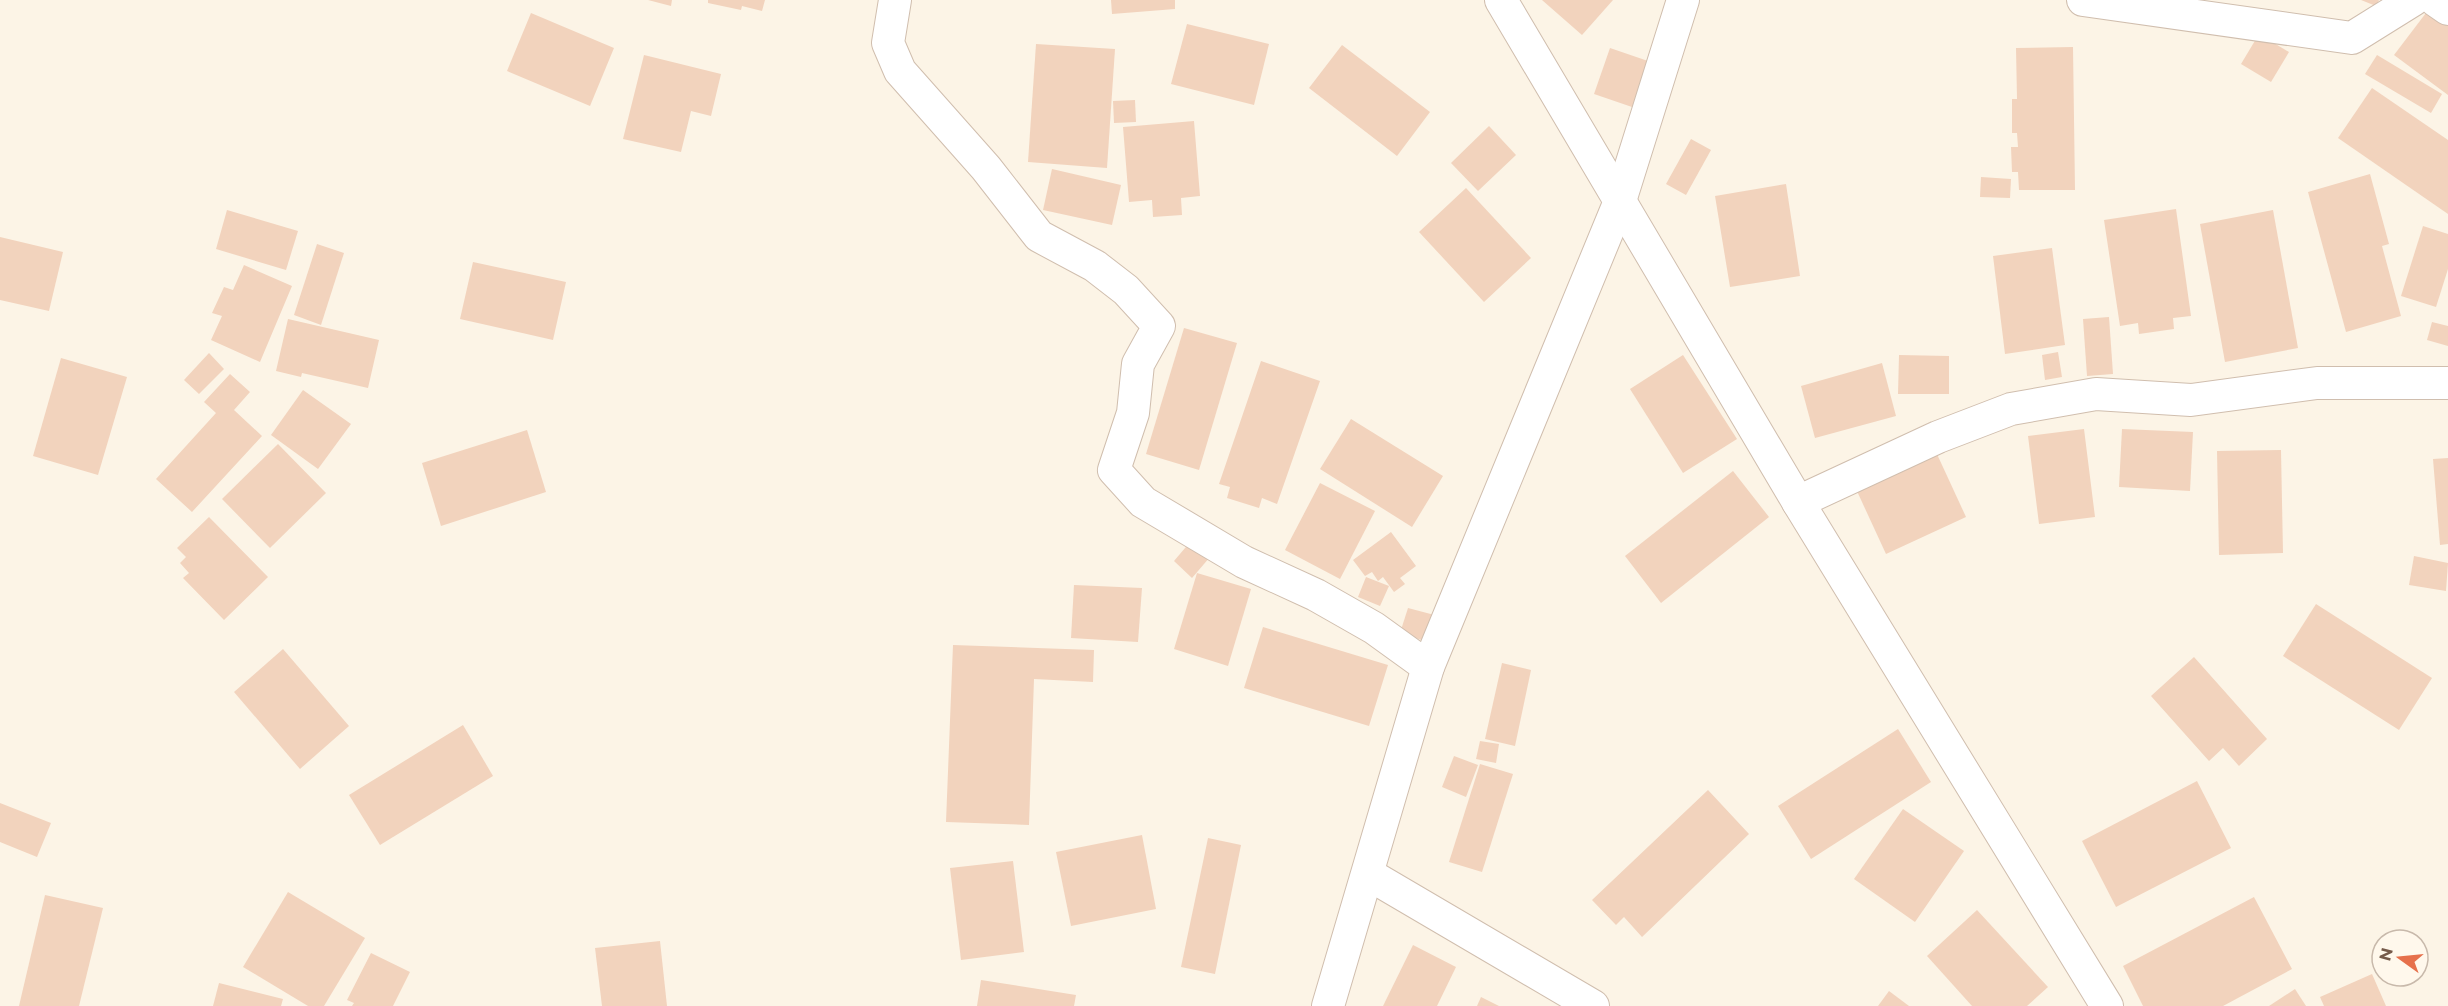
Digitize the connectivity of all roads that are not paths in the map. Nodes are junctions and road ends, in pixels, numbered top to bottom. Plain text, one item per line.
1 (895, 0) edge
2 (1501, 0) edge
3 (1683, 0) edge
4 (2083, 0) edge
5 (2413, 0) edge
6 (2435, 0) edge
7 (2448, 9) edge
8 (1620, 201) junction
9 (2448, 383) edge
10 (1798, 502) junction
11 (1428, 667) junction
12 (1368, 874) junction
13 (1328, 1006) edge
14 (1593, 1006) edge
15 (2107, 1006) edge

1 - 11 street
2 - 8 street
3 - 8 street
4 - 5 street
6 - 7 street
8 - 10 street
8 - 11 street
9 - 10 street
10 - 15 street
11 - 12 street
12 - 13 street
12 - 14 street

